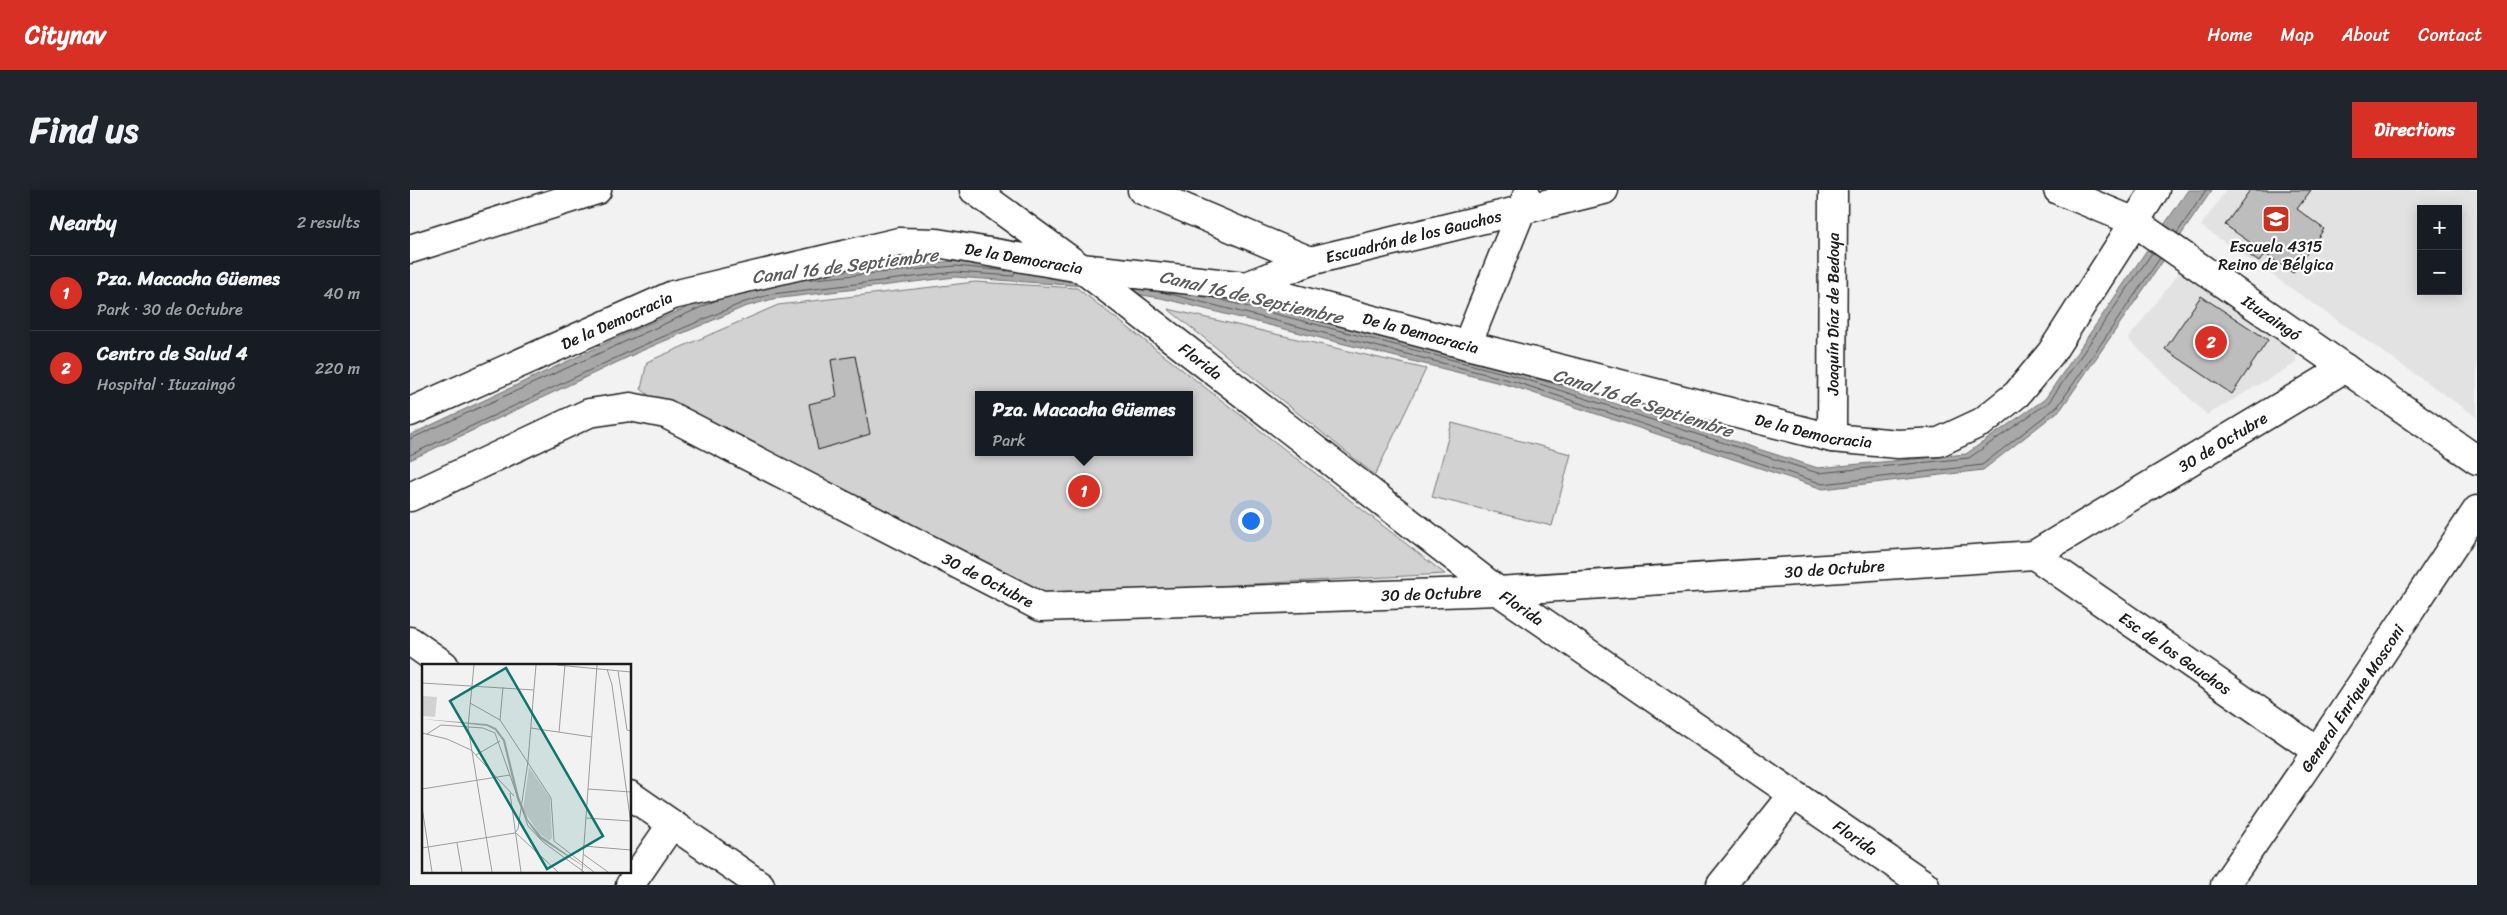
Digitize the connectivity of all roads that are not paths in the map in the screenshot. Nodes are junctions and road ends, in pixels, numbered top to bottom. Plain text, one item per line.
1 (597, 190) edge
2 (974, 190) edge
3 (1142, 190) edge
4 (1604, 190) edge
5 (1833, 190) edge
6 (2058, 190) edge
7 (2155, 190) edge
8 (1526, 199) edge
9 (2133, 221) junction
10 (410, 248) edge
11 (1310, 261) junction
12 (1081, 268) junction
13 (1246, 286) junction
14 (1467, 345) junction
15 (2345, 368) junction
16 (410, 412) edge
17 (1832, 438) junction
18 (2477, 460) edge
19 (410, 497) edge
20 (2477, 510) edge
21 (2034, 555) junction
22 (1498, 591) junction
23 (2318, 750) junction
24 (1793, 795) junction
25 (631, 796) edge
26 (672, 824) junction
27 (630, 885) edge
28 (760, 885) edge
29 (1721, 885) edge
30 (1924, 885) edge
31 (2225, 885) edge

1 - 10 street
2 - 12 street, Florida
3 - 11 street, Escuadrón de los Gauchos
4 - 8 street, Escuadrón de los Gauchos
5 - 17 street, Joaquín Díaz de Bedoya
6 - 9 street, Ituzaingó
7 - 9 street, De la Democracia
8 - 11 street, Escuadrón de los Gauchos
8 - 14 street
9 - 15 street, Ituzaingó
9 - 17 street, De la Democracia
11 - 13 street, Escuadrón de los Gauchos
12 - 13 street, De la Democracia
12 - 16 street, De la Democracia
12 - 22 street, Florida
13 - 14 street, De la Democracia
14 - 17 street, De la Democracia
15 - 18 street, Ituzaingó
15 - 21 street, 30 de Octubre
19 - 22 street, 30 de Octubre
20 - 23 street, General Enrique Mosconi
21 - 22 street, 30 de Octubre
21 - 23 street, Esc de los Gauchos
22 - 24 street, Florida
23 - 31 street, General Enrique Mosconi
24 - 29 street
24 - 30 street, Florida
25 - 26 street
26 - 27 street
26 - 28 street

